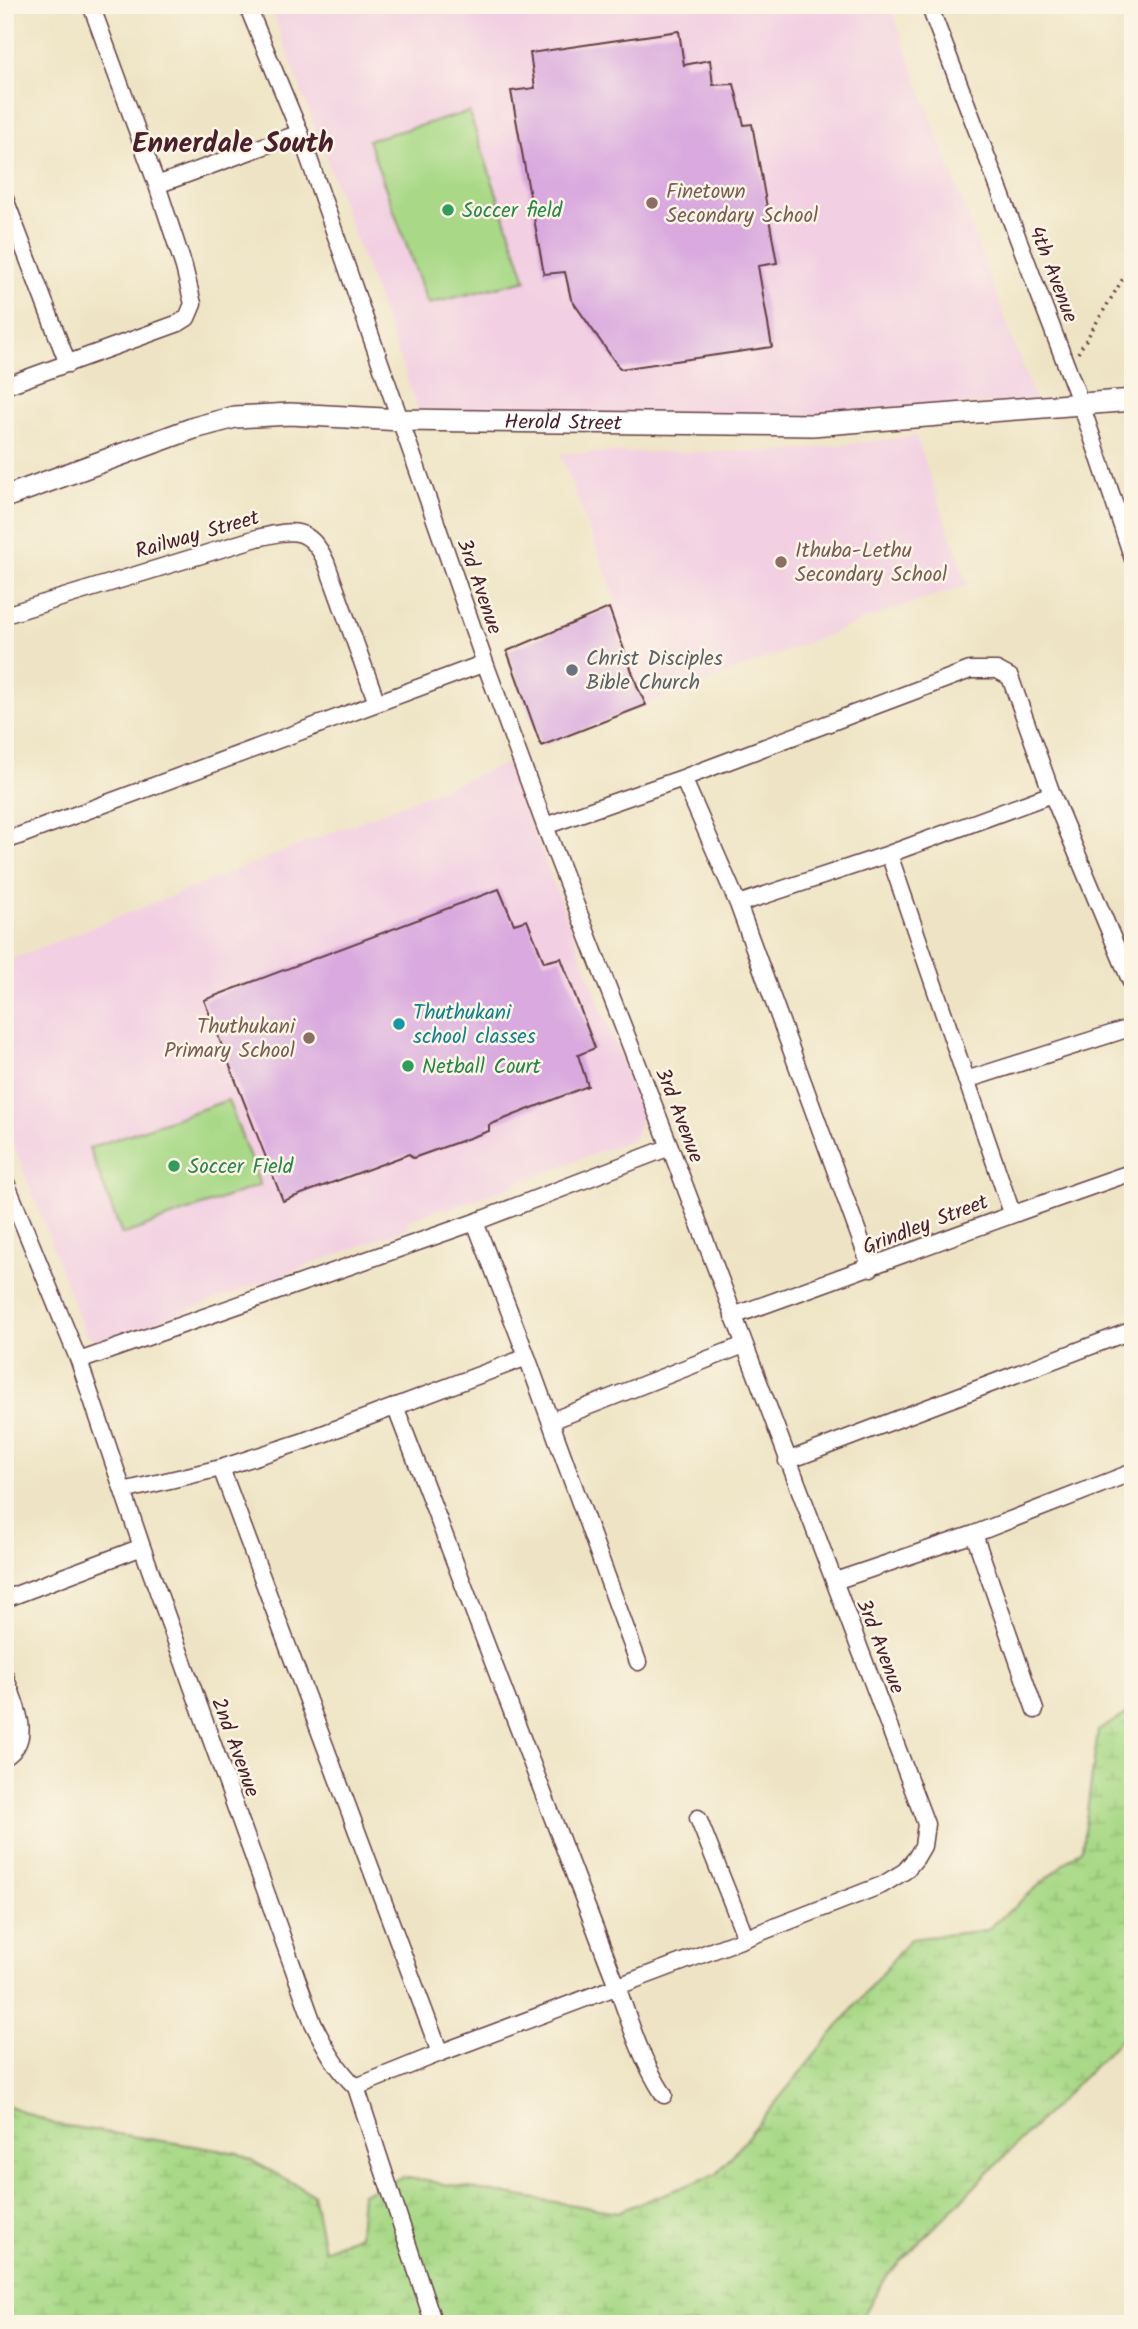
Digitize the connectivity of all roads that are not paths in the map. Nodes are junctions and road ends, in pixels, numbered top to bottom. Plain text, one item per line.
1 (90, 5) edge
2 (247, 5) edge
3 (932, 6) edge
4 (300, 133) junction
5 (158, 185) junction
6 (5, 199) edge
7 (68, 364) junction
8 (5, 386) edge
9 (1133, 400) edge
10 (1081, 404) junction
11 (402, 420) junction
12 (5, 497) edge
13 (1133, 559) edge
14 (5, 615) edge
15 (485, 663) junction
16 (377, 703) junction
17 (683, 778) junction
18 (1052, 794) junction
19 (545, 826) junction
20 (5, 841) edge
21 (889, 854) junction
22 (738, 904) junction
23 (1133, 987) edge
24 (1133, 1027) edge
25 (966, 1080) junction
26 (670, 1147) junction
27 (1133, 1172) edge
28 (5, 1180) edge
29 (1012, 1213) junction
30 (475, 1222) junction
31 (872, 1268) junction
32 (733, 1316) junction
33 (1133, 1330) edge
34 (744, 1345) junction
35 (527, 1357) junction
36 (79, 1362) junction
37 (395, 1406) junction
38 (551, 1421) junction
39 (787, 1461) junction
40 (221, 1468) junction
41 (1133, 1472) edge
42 (123, 1491) junction
43 (974, 1534) junction
44 (142, 1547) junction
45 (835, 1581) junction
46 (5, 1599) edge
47 (638, 1662) dead end
48 (5, 1676) edge
49 (1035, 1710) dead end
50 (5, 1757) edge
51 (698, 1818) dead end
52 (746, 1938) junction
53 (617, 1986) junction
54 (440, 2053) junction
55 (356, 2087) junction
56 (664, 2095) dead end
57 (435, 2324) edge

1 - 5 street
2 - 4 street, 3rd Avenue
3 - 10 street, 4th Avenue
4 - 5 street
4 - 11 street, 3rd Avenue
5 - 7 street
6 - 7 street
7 - 8 street
9 - 10 street, Herold Street
10 - 11 street, Herold Street
10 - 13 street, 4th Avenue
11 - 12 street, Herold Street
11 - 15 street, 3rd Avenue
14 - 16 street, Railway Street
15 - 16 street
15 - 19 street, 3rd Avenue
16 - 20 street
17 - 18 street
17 - 19 street
17 - 22 street
18 - 21 street
18 - 23 street
19 - 26 street, 3rd Avenue
21 - 22 street
21 - 25 street
22 - 31 street
24 - 25 street
25 - 29 street
26 - 30 street
26 - 32 street, 3rd Avenue
27 - 29 street, Grindley Street
28 - 36 street, 2nd Avenue
29 - 31 street, Grindley Street
30 - 35 street
30 - 36 street
31 - 32 street, Grindley Street
32 - 34 street, 3rd Avenue
33 - 39 street
34 - 38 street
34 - 39 street, 3rd Avenue
35 - 37 street
35 - 38 street
36 - 42 street, 2nd Avenue
37 - 40 street
37 - 53 street
38 - 47 street
39 - 45 street, 3rd Avenue
40 - 42 street
40 - 54 street
41 - 43 street
42 - 44 street, 2nd Avenue
43 - 45 street
43 - 49 street
44 - 46 street
44 - 55 street, 2nd Avenue
45 - 52 street, 3rd Avenue
48 - 50 street
51 - 52 street
52 - 53 street
53 - 54 street
53 - 56 street
54 - 55 street
55 - 57 street, 2nd Avenue

